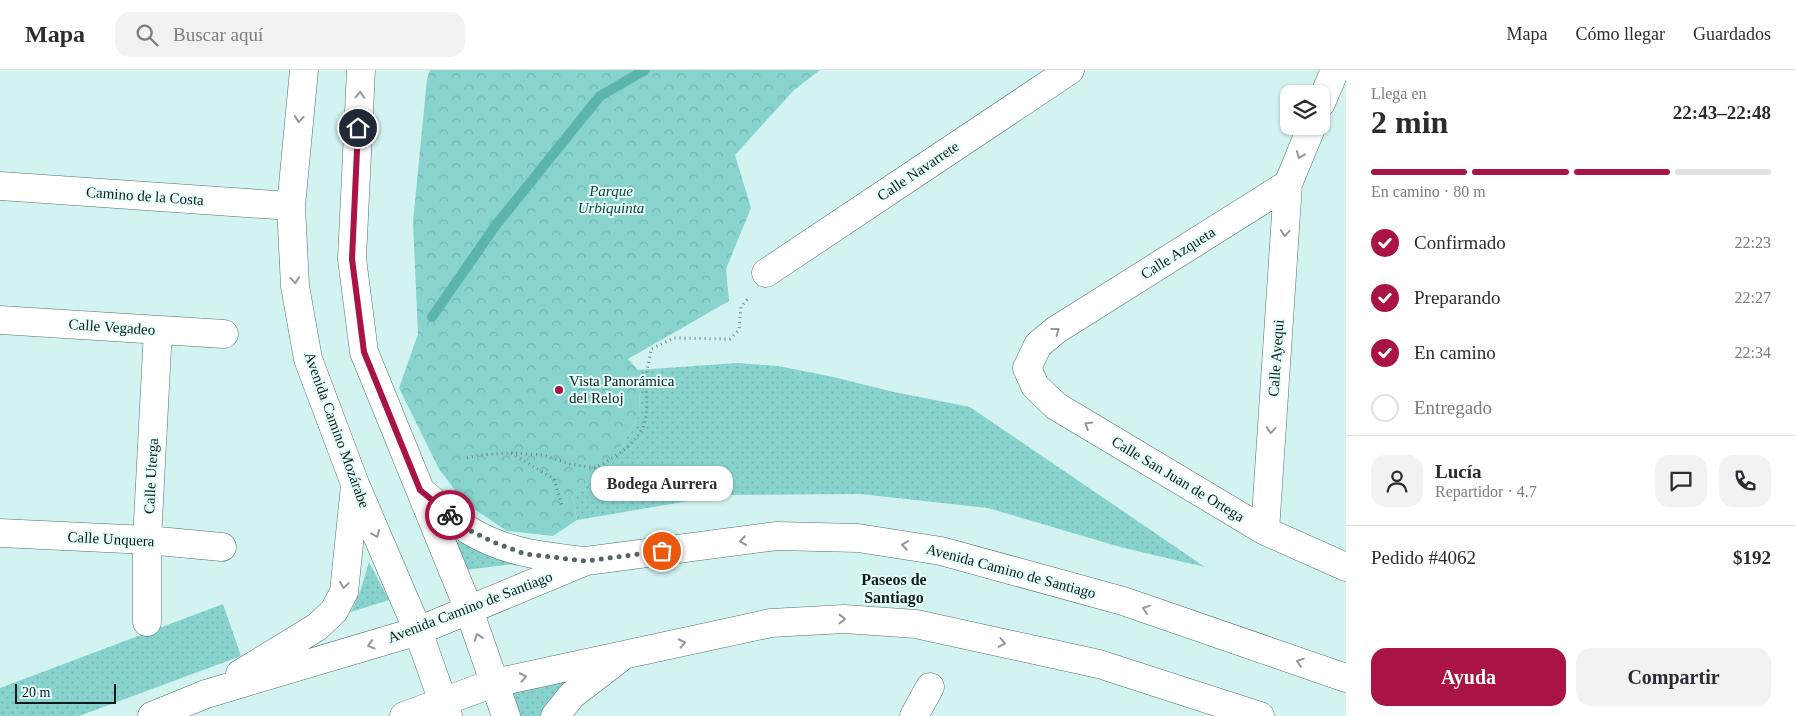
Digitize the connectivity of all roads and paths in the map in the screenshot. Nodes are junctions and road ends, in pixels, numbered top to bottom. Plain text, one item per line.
1 (304, 70) edge
2 (361, 70) edge
3 (1070, 70) edge
4 (1335, 70) edge
5 (1329, 85) edge
6 (1308, 135) edge
7 (1288, 184) junction
8 (0, 186) edge
9 (290, 206) junction
10 (766, 273) joint
11 (0, 320) edge
12 (158, 330) junction
13 (224, 334) dead end
14 (1027, 368) joint
15 (511, 453) junction
16 (467, 458) dead end
17 (355, 484) junction
18 (420, 490) junction
19 (562, 505) dead end
20 (1264, 531) junction
21 (0, 533) edge
22 (147, 540) junction
23 (222, 547) dead end
24 (586, 561) junction
25 (1346, 567) edge
26 (469, 610) junction
27 (147, 622) dead end
28 (418, 631) junction
29 (624, 655) junction
30 (1346, 678) edge
31 (494, 683) junction
32 (930, 687) dead end
33 (206, 694) junction
34 (446, 709) edge
35 (152, 716) edge
36 (404, 716) edge
37 (506, 716) edge
38 (554, 716) edge
39 (914, 716) edge
40 (1260, 716) edge

1 -> 9 street, Avenida Camino Mozárabe
18 -> 2 street
3 - 10 street, Calle Navarrete
4 - 5 street
6 -> 7 street
14 -> 7 street, Calle Azqueta
7 -> 20 street, Calle Ayequi
8 - 9 street, Camino de la Costa
9 -> 17 street, Avenida Camino Mozárabe
10 - 15 path
11 - 12 street, Calle Vegadeo
12 - 13 street, Calle Vegadeo
12 - 22 street, Calle Uterga
20 -> 14 street, Calle San Juan de Ortega
15 - 16 path
15 - 19 path
17 -> 28 street, Avenida Camino Mozárabe
17 -> 33 street
18 - 24 street
18 - 26 street
20 - 25 street, Calle San Juan de Ortega
21 - 22 street, Calle Unquera
22 - 23 street, Calle Unquera
22 - 27 street, Calle Uterga
24 - 26 street, Avenida Camino de Santiago
30 -> 24 street, Avenida Camino de Santiago
26 - 28 street, Avenida Camino de Santiago
31 -> 26 street
28 -> 33 street, Avenida Camino de Santiago
28 - 34 street, Avenida Camino Mozárabe
31 -> 29 street
29 - 38 street
29 -> 40 street
31 - 34 street
31 - 37 street
32 - 39 street
33 - 35 street, Avenida Camino de Santiago
34 - 36 street

